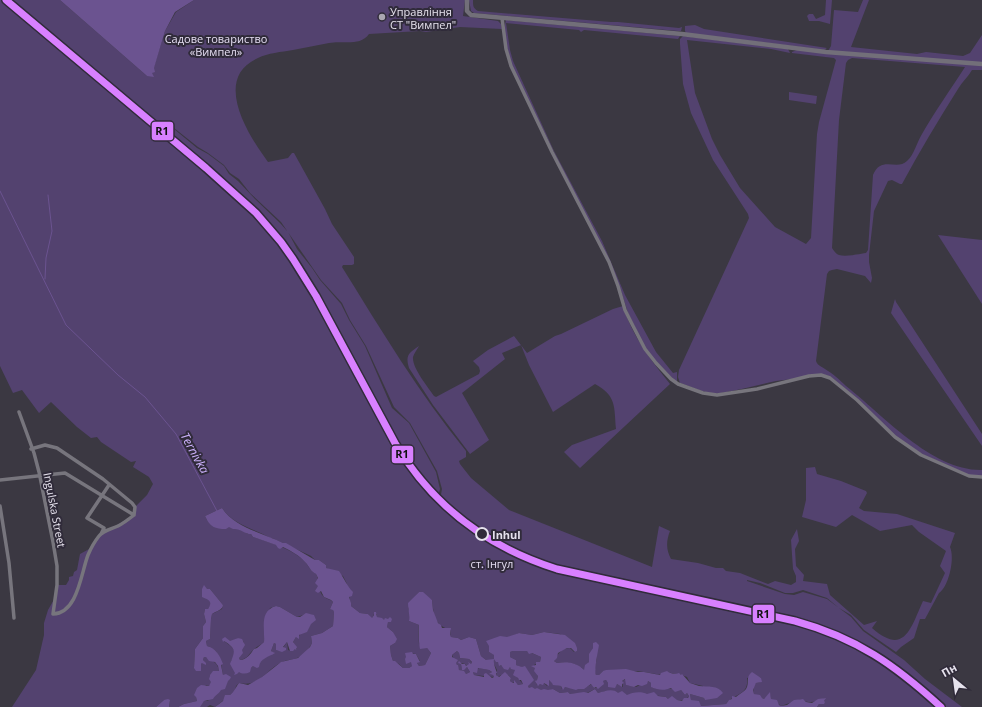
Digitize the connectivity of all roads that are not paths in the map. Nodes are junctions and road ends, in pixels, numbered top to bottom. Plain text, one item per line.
1 (467, 0) edge
2 (502, 18) junction
3 (982, 64) edge
4 (19, 412) dead end
5 (32, 449) junction
6 (39, 476) junction
7 (982, 477) edge
8 (0, 480) edge
9 (109, 485) junction
10 (102, 495) junction
11 (0, 506) edge
12 (134, 516) junction
13 (100, 535) junction
14 (14, 618) dead end

1 - 2 street
2 - 3 street
2 - 7 street
4 - 5 street, Ingulska Street
5 - 6 street, Ingulska Street
5 - 9 street
6 - 8 street
6 - 10 street
6 - 13 street, Ingulska Street
9 - 10 street
9 - 12 street
10 - 12 street
10 - 13 street
11 - 14 street
12 - 13 street

